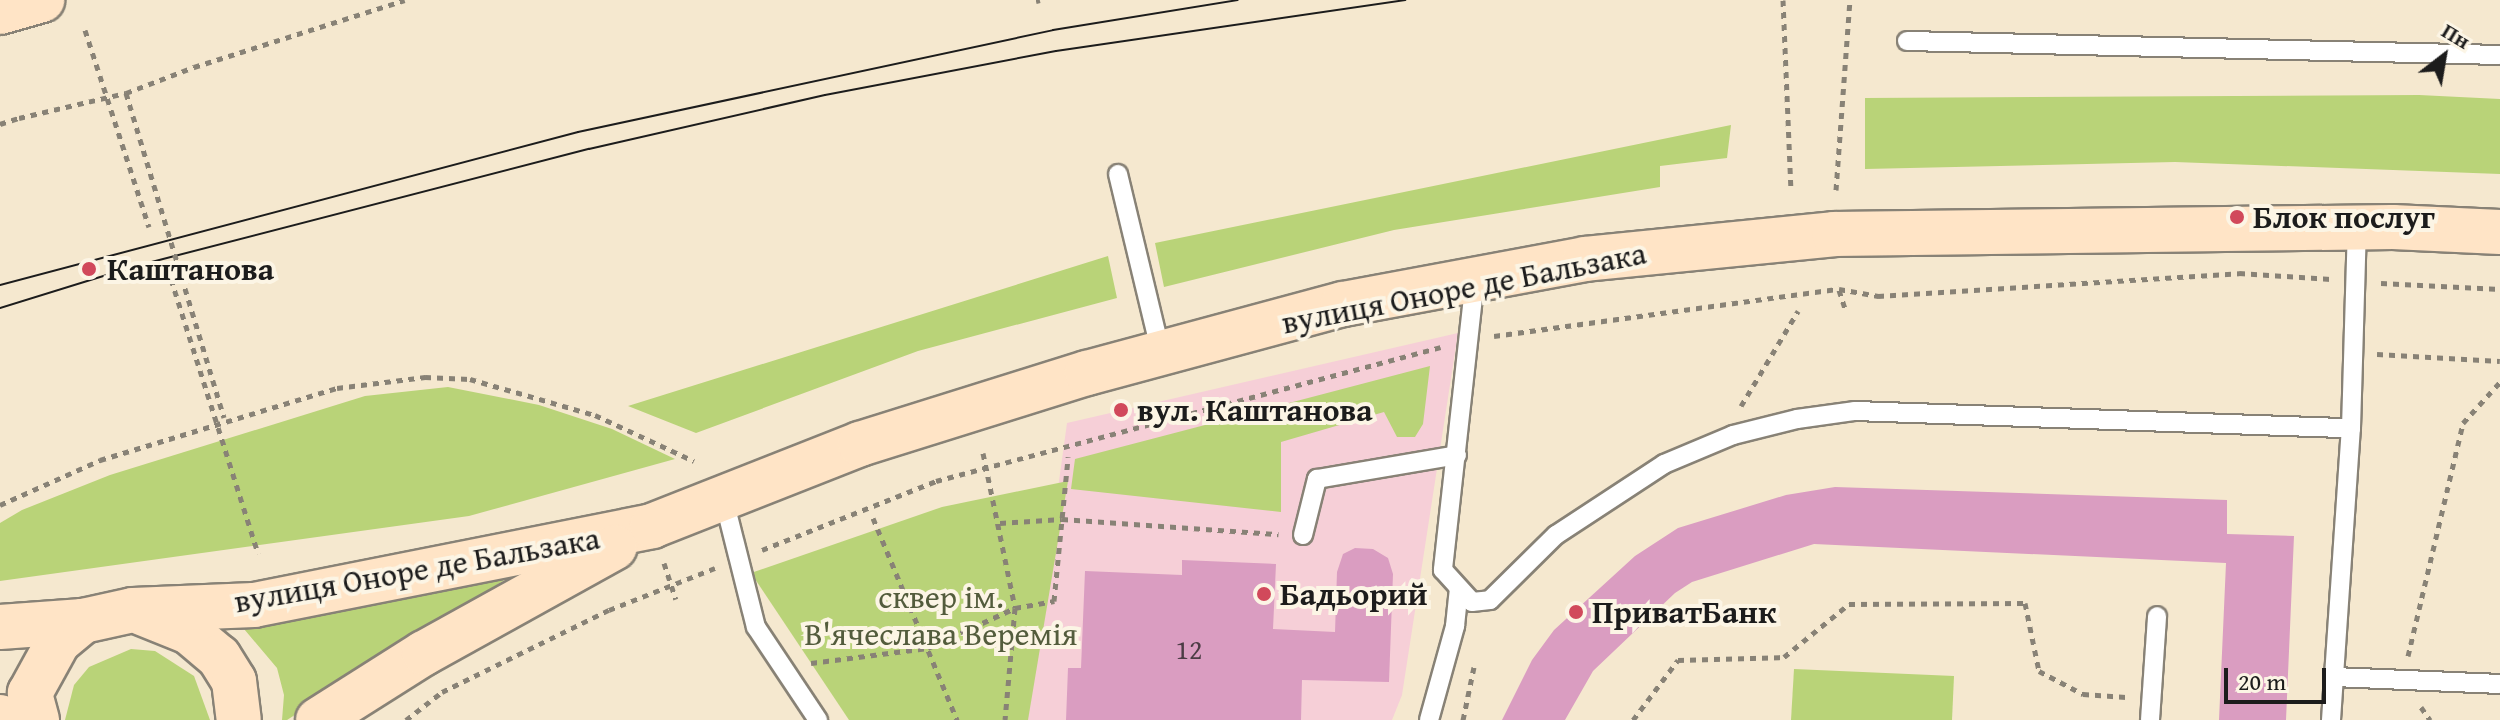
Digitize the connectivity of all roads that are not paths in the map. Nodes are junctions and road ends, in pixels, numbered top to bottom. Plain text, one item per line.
1 (42, 0) edge
2 (0, 12) edge
3 (1907, 41) dead end
4 (2500, 55) edge
5 (1118, 174) dead end
6 (2357, 227) junction
7 (2500, 232) edge
8 (1475, 279) junction
9 (1161, 353) junction
10 (2351, 428) junction
11 (1457, 455) junction
12 (724, 500) junction
13 (1303, 535) road end
14 (657, 542) junction
15 (1459, 590) junction
16 (133, 610) junction
17 (2157, 616) dead end
18 (83, 621) junction
19 (0, 627) edge
20 (2334, 677) junction
21 (2500, 684) edge
22 (37, 720) edge
23 (239, 720) edge
24 (318, 720) edge
25 (818, 720) edge
26 (1429, 720) edge
27 (2150, 720) edge
28 (2331, 720) edge

1 - 2 street
3 - 4 lane
5 - 9 lane
6 - 7 street, вулиця Оноре де Бальзака
6 - 8 street, вулиця Оноре де Бальзака
6 - 10 lane
8 - 9 street, вулиця Оноре де Бальзака
8 - 11 lane
9 - 12 street, вулиця Оноре де Бальзака
10 - 15 lane
10 - 20 lane
11 - 13 lane
11 - 15 lane
12 - 14 street, вулиця Оноре де Бальзака
12 - 25 lane
14 - 16 street, вулиця Оноре де Бальзака
14 - 24 street, вулиця Оноре де Бальзака
15 - 26 lane
16 - 18 street, вулиця Оноре де Бальзака
16 - 23 street
17 - 27 lane
18 - 19 street
18 - 22 street
20 - 21 lane
20 - 28 lane

